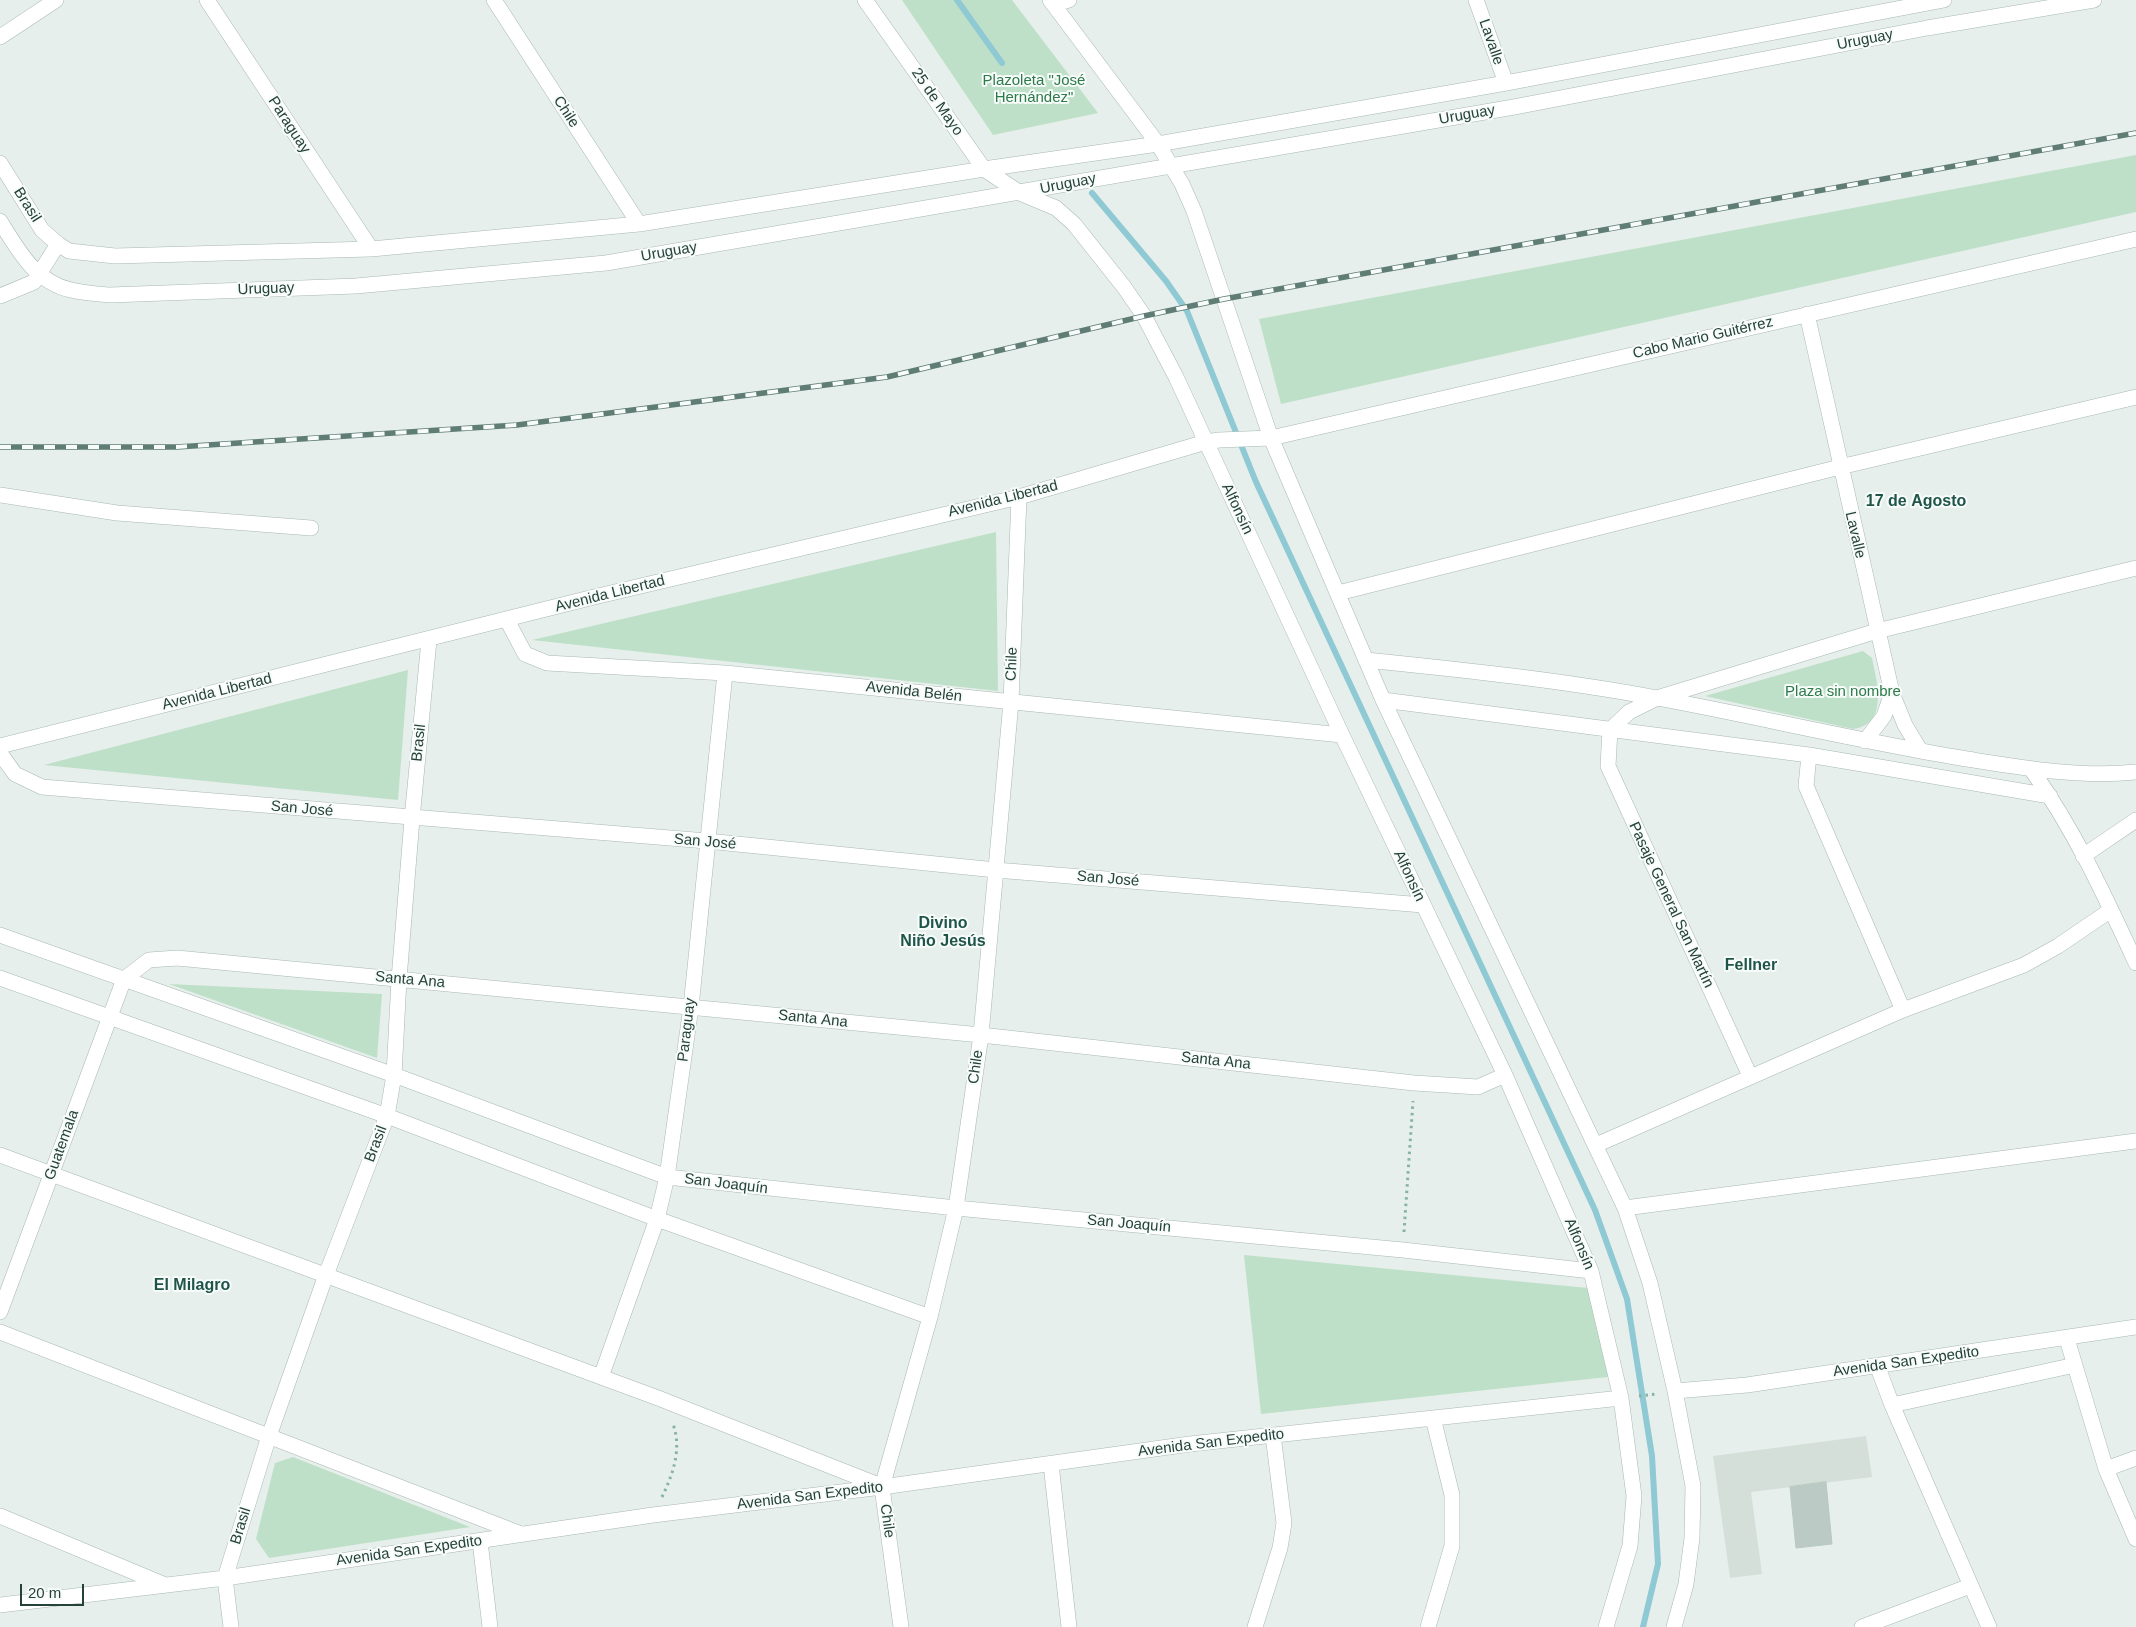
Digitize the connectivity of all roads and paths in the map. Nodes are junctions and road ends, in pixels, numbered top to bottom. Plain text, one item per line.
1 (56, 0) edge
2 (207, 0) edge
3 (494, 0) edge
4 (865, 0) edge
5 (1068, 0) edge
6 (1476, 0) edge
7 (1944, 0) edge
8 (2094, 0) edge
9 (1919, 2) edge
10 (1052, 3) edge
11 (1927, 28) junction
12 (0, 37) edge
13 (1506, 83) junction
14 (1158, 144) junction
15 (0, 163) edge
16 (1171, 165) junction
17 (984, 169) junction
18 (1020, 193) junction
19 (0, 221) edge
20 (639, 224) junction
21 (2136, 239) edge
22 (58, 244) junction
23 (371, 249) junction
24 (38, 275) junction
25 (0, 296) edge
26 (1807, 314) junction
27 (2136, 397) edge
28 (1271, 438) junction
29 (1251, 439) joint
30 (1212, 441) junction
31 (1840, 467) junction
32 (0, 495) edge
33 (1019, 497) junction
34 (311, 528) dead end
35 (2136, 568) edge
36 (1338, 593) junction
37 (507, 620) junction
38 (1878, 631) junction
39 (430, 640) junction
40 (1366, 660) junction
41 (725, 673) junction
42 (1892, 693) junction
43 (1657, 698) junction
44 (1383, 700) junction
45 (1011, 702) junction
46 (1610, 730) junction
47 (1342, 735) junction
48 (1865, 741) junction
49 (0, 746) edge
50 (1920, 750) junction
51 (0, 753) edge
52 (1809, 755) junction
53 (2031, 769) junction
54 (2136, 772) edge
55 (2050, 796) junction
56 (412, 818) junction
57 (2136, 820) edge
58 (707, 841) junction
59 (2084, 856) junction
60 (996, 870) junction
61 (1423, 905) junction
62 (2111, 910) junction
63 (0, 935) edge
64 (2136, 963) edge
65 (0, 978) edge
66 (124, 979) junction
67 (399, 979) junction
68 (691, 1007) junction
69 (1902, 1010) junction
70 (109, 1018) junction
71 (981, 1035) junction
72 (394, 1075) junction
73 (1505, 1075) junction
74 (1750, 1076) junction
75 (1414, 1083) junction
76 (387, 1116) junction
77 (2136, 1141) edge
78 (1596, 1145) junction
79 (0, 1155) edge
80 (51, 1174) junction
81 (668, 1177) junction
82 (956, 1208) junction
83 (1625, 1208) junction
84 (657, 1219) junction
85 (1402, 1250) junction
86 (1591, 1271) junction
87 (326, 1275) junction
88 (0, 1312) edge
89 (930, 1317) junction
90 (2136, 1328) edge
91 (0, 1332) edge
92 (2067, 1339) junction
93 (1877, 1365) junction
94 (2075, 1365) junction
95 (601, 1376) junction
96 (1675, 1391) junction
97 (1656, 1394) dead end
98 (1625, 1397) junction
99 (658, 1398) junction
100 (1892, 1405) junction
101 (1433, 1418) junction
102 (1273, 1435) junction
103 (268, 1436) junction
104 (2136, 1458) edge
105 (1052, 1464) junction
106 (2106, 1469) junction
107 (882, 1487) junction
108 (653, 1515) junction
109 (0, 1516) edge
110 (523, 1534) junction
111 (2136, 1539) edge
112 (480, 1541) junction
113 (225, 1578) junction
114 (166, 1585) junction
115 (1970, 1586) junction
116 (0, 1605) edge
117 (231, 1627) edge
118 (490, 1627) edge
119 (901, 1627) edge
120 (1069, 1627) edge
121 (1255, 1627) edge
122 (1428, 1627) edge
123 (1606, 1627) edge
124 (1674, 1627) edge
125 (1862, 1627) edge
126 (1989, 1627) edge

1 - 12 street
2 - 23 street, Paraguay
3 - 20 street, Chile
4 - 17 street, 25 de Mayo
5 - 10 street
6 - 13 street, Lavalle
7 - 9 street, Uruguay
8 - 11 street, Uruguay
9 - 11 street
9 - 13 street, Uruguay
10 - 14 street
11 - 16 street, Uruguay
13 - 14 street, Uruguay
14 - 16 street
14 - 17 street, Uruguay
15 - 22 street, Brasil
16 - 18 street, Uruguay
16 - 28 street
17 - 18 street, 25 de Mayo
17 - 20 street, Uruguay
18 - 24 street, Uruguay
18 - 30 street, Alfonsín
19 - 24 street
20 - 23 street, Uruguay
21 - 26 street, Cabo Mario Guitérrez
22 - 23 street, Uruguay
22 - 24 street
24 - 25 street
26 - 28 street, Cabo Mario Guitérrez
26 - 31 street, Lavalle
27 - 31 street
28 - 29 street, Cabo Mario Guitérrez
28 - 36 street
29 - 30 street, Avenida Libertad
30 - 33 street, Avenida Libertad
30 - 47 street, Alfonsín
31 - 36 street
31 - 38 street, Lavalle
32 - 34 street
33 - 37 street, Avenida Libertad
33 - 45 street, Chile
35 - 38 street
36 - 40 street
37 - 39 street, Avenida Libertad
37 - 41 street, Avenida Belén
38 - 42 street, Lavalle
38 - 43 street
39 - 49 street, Avenida Libertad
39 - 56 street, Brasil
40 - 43 street
40 - 44 street
41 - 45 street, Avenida Belén
41 - 58 street, Paraguay
42 - 48 street
42 - 50 street, Lavalle
43 - 46 street
43 - 48 street
44 - 46 street
44 - 78 street
45 - 47 street, Avenida Belén
45 - 60 street, Chile
46 - 52 street
46 - 74 street, Pasaje General San Martín
47 - 61 street, Alfonsín
48 - 50 street
50 - 53 street
51 - 56 street, San José
52 - 55 street
52 - 69 street
53 - 54 street
53 - 55 street
55 - 59 street
56 - 58 street, San José
56 - 67 street, Brasil
57 - 59 street
58 - 60 street, San José
58 - 68 street, Paraguay
59 - 62 street
60 - 61 street, San José
60 - 71 street, Chile
61 - 73 street, Alfonsín
62 - 64 street
62 - 69 street
63 - 66 street, San Joaquín
65 - 70 street
66 - 67 street, Santa Ana
66 - 70 street, Guatemala
66 - 72 street, San Joaquín
67 - 68 street, Santa Ana
67 - 72 street, Brasil
68 - 71 street, Santa Ana
68 - 81 street, Paraguay
69 - 74 street
70 - 76 street
70 - 80 street, Guatemala
71 - 75 street, Santa Ana
71 - 82 street, Chile
72 - 76 street, Brasil
72 - 81 street, San Joaquín
73 - 75 street, Santa Ana
73 - 86 street, Alfonsín
74 - 78 street
75 - 85 path
76 - 84 street
76 - 87 street, Brasil
77 - 83 street
78 - 83 street
79 - 80 street
80 - 87 street
80 - 88 street, Guatemala
81 - 82 street, San Joaquín
81 - 84 street, Paraguay
82 - 85 street, San Joaquín
82 - 89 street, Chile
83 - 96 street
84 - 89 street
84 - 95 street, Paraguay
85 - 86 street, San Joaquín
86 - 98 street, Alfonsín
87 - 95 street
87 - 103 street, Brasil
89 - 107 street, Chile
90 - 92 street, Avenida San Expedito
91 - 103 street
92 - 93 street, Avenida San Expedito
92 - 94 street
93 - 96 street, Avenida San Expedito
93 - 100 street
94 - 100 street
94 - 106 street
95 - 99 street
96 - 124 street
97 - 98 path
98 - 101 street, Avenida San Expedito
98 - 123 street, Alfonsín
99 - 107 street
99 - 108 path
100 - 115 street
101 - 102 street, Avenida San Expedito
101 - 122 street
102 - 105 street, Avenida San Expedito
102 - 121 street
103 - 110 street
103 - 113 street, Brasil
104 - 106 street
105 - 107 street, Avenida San Expedito
105 - 120 street
106 - 111 street
107 - 108 street, Avenida San Expedito
107 - 119 street, Chile
108 - 110 street, Avenida San Expedito
109 - 114 street
110 - 112 street, Avenida San Expedito
112 - 113 street, Avenida San Expedito
112 - 118 street
113 - 114 street, Avenida San Expedito
113 - 117 street, Brasil
114 - 116 street, Avenida San Expedito
115 - 125 street
115 - 126 street

